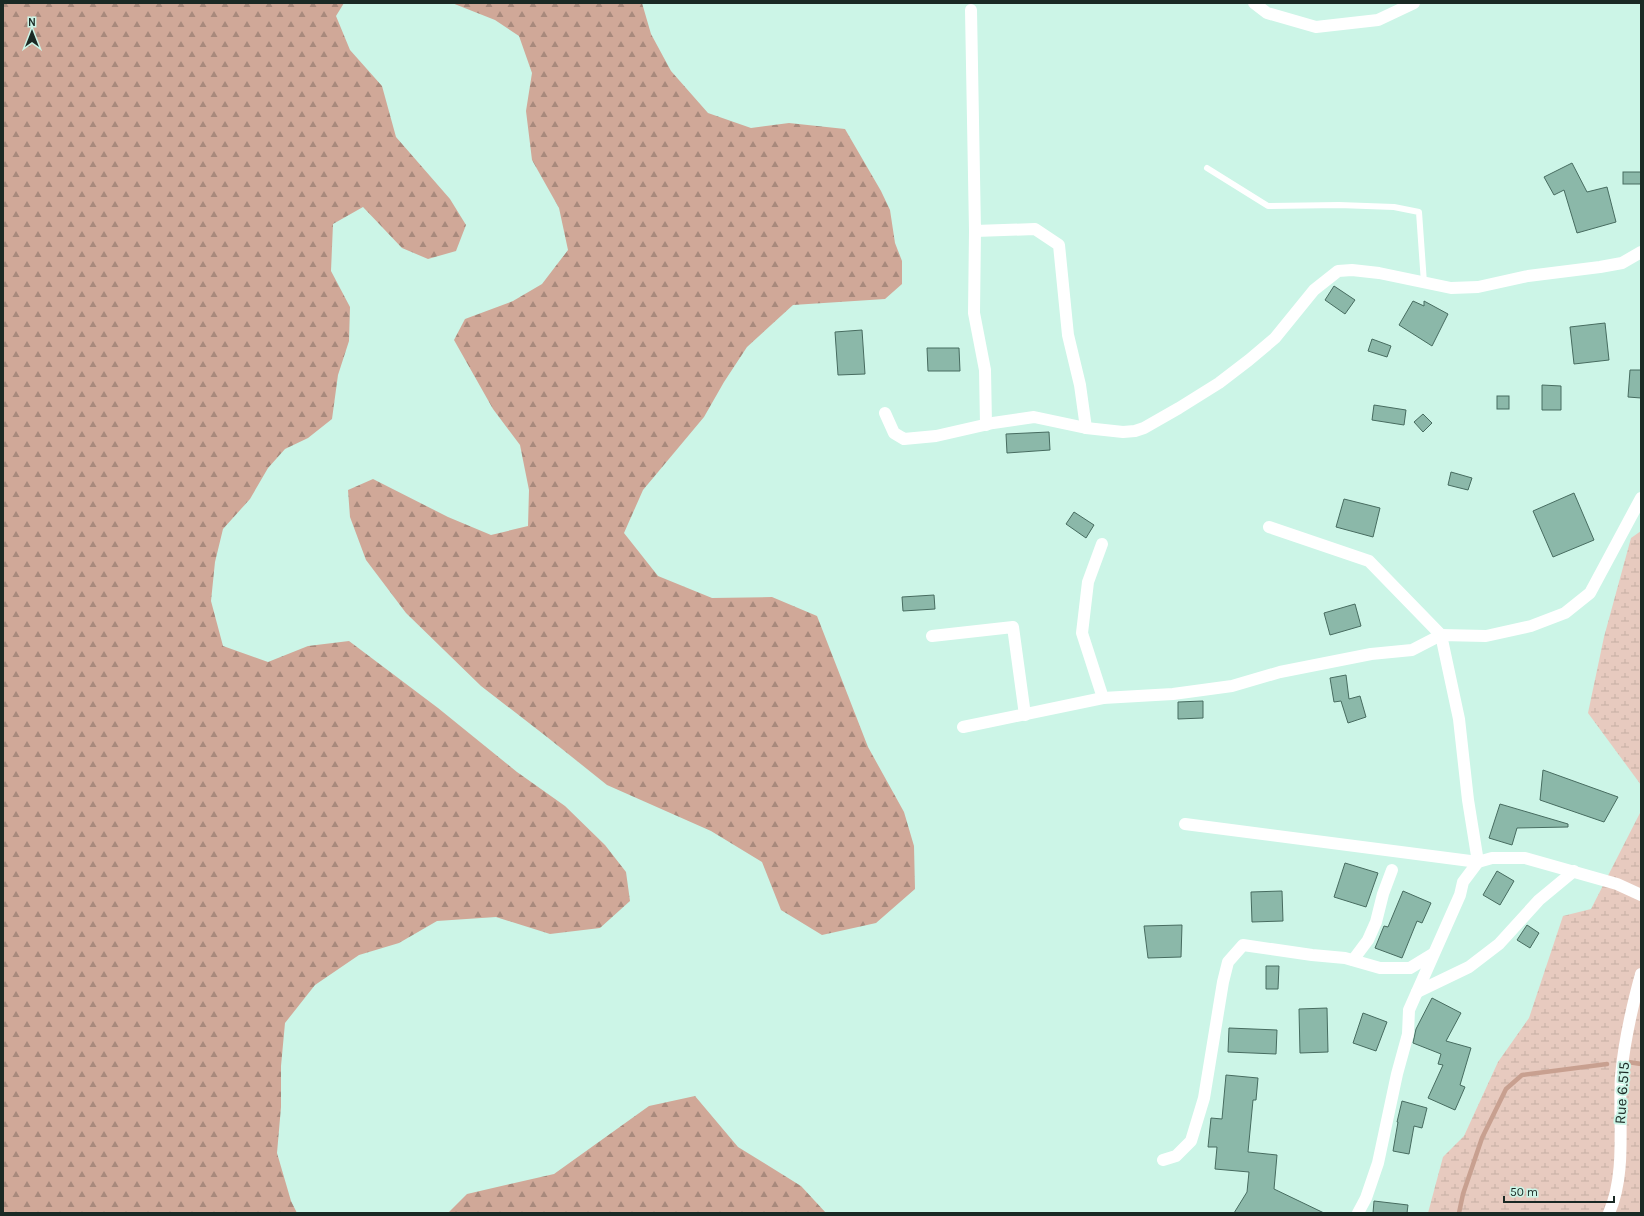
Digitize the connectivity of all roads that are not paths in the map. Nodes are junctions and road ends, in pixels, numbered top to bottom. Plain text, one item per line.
1 (1254, 3) edge
2 (1414, 3) edge
3 (971, 10) dead end
4 (1207, 168) dead end
5 (975, 231) junction
6 (1641, 252) edge
7 (1424, 283) junction
8 (884, 413) dead end
9 (986, 425) junction
10 (1086, 428) junction
11 (1641, 498) edge
12 (1269, 527) dead end
13 (1102, 544) dead end
14 (1441, 635) junction
15 (932, 636) dead end
16 (1103, 698) junction
17 (1025, 714) junction
18 (963, 728) dead end
19 (1185, 824) dead end
20 (1478, 862) junction
21 (1392, 870) dead end
22 (1574, 871) junction
23 (1641, 895) edge
24 (1433, 954) junction
25 (1353, 960) junction
26 (1641, 974) edge
27 (1417, 992) junction
28 (1163, 1160) dead end
29 (1358, 1213) edge
30 (1608, 1213) edge

1 - 2 street
3 - 5 street
4 - 7 lane
5 - 9 street
5 - 10 street
6 - 7 street
7 - 10 street
8 - 9 street
9 - 10 street
11 - 14 street
12 - 14 street
13 - 16 street
14 - 16 street
14 - 20 street
15 - 17 street
16 - 17 street
17 - 18 street
19 - 20 street
20 - 22 street
20 - 24 street
21 - 25 street
22 - 23 street
22 - 27 street
24 - 25 street
24 - 27 street
25 - 28 street
26 - 30 street, Rue 6.515
27 - 29 street

